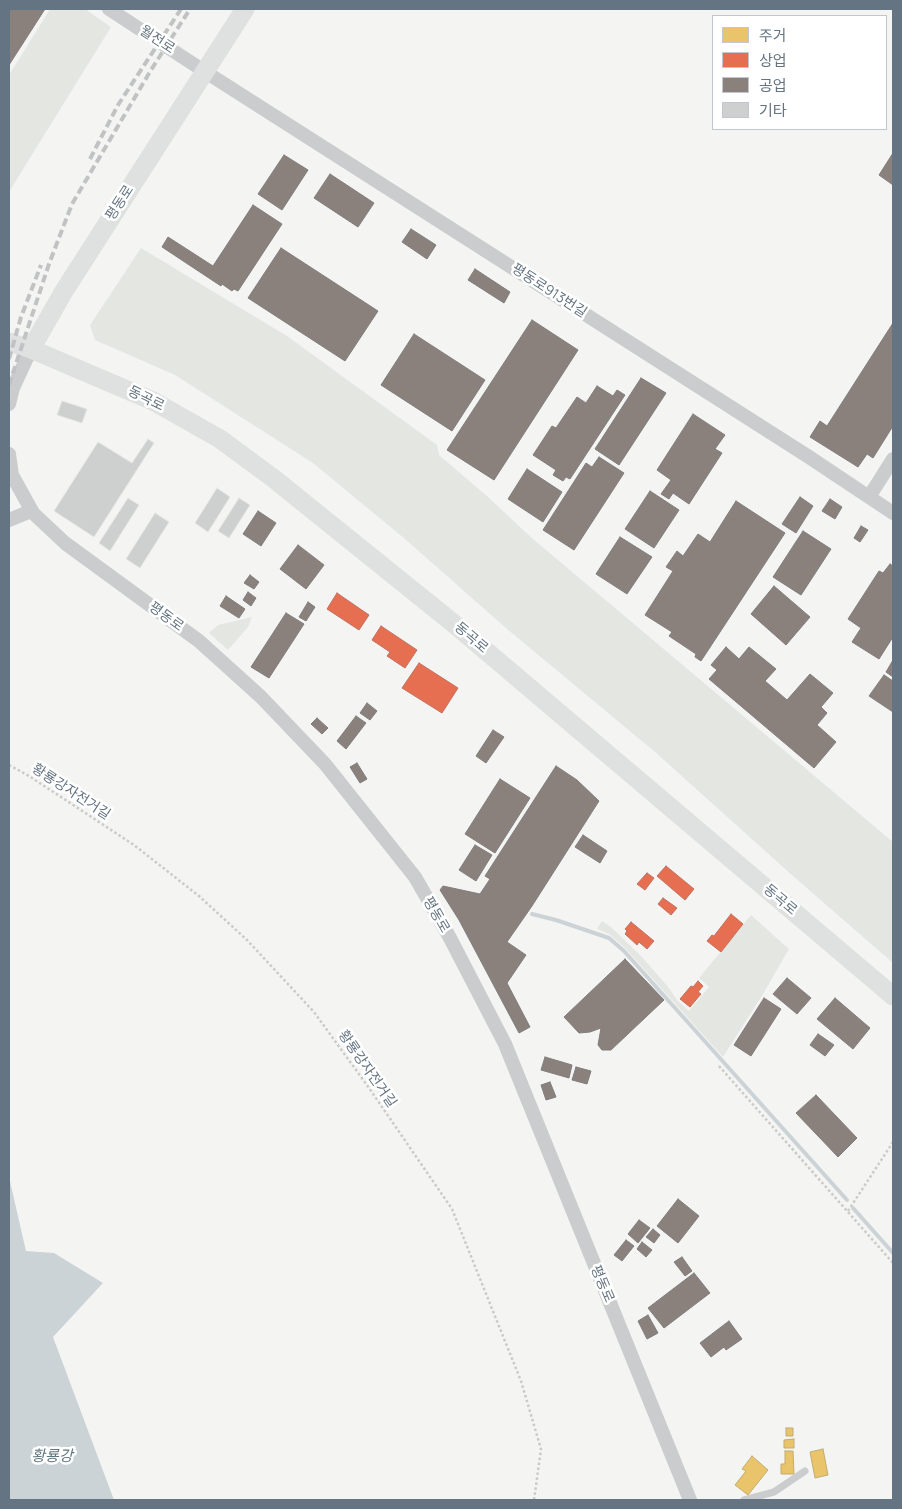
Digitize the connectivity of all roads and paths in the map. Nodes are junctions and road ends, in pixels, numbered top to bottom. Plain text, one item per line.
1 (109, 9) edge
2 (244, 9) edge
3 (204, 71) junction
4 (9, 342) edge
5 (31, 348) junction
6 (9, 404) edge
7 (9, 454) edge
8 (893, 459) edge
9 (869, 497) junction
10 (32, 511) junction
11 (893, 513) edge
12 (9, 520) edge
13 (9, 765) edge
14 (893, 996) edge
15 (719, 1066) dead end
16 (893, 1142) edge
17 (848, 1211) junction
18 (893, 1263) edge
19 (805, 1471) dead end
20 (534, 1500) edge
21 (690, 1500) edge
22 (744, 1500) edge

1 - 3 street, 월전로
2 - 3 main road, 평동로
3 - 5 main road, 평동로
3 - 9 street, 평동로913번길
4 - 5 main road, 동곡로
5 - 6 street, 평동로
5 - 14 main road, 동곡로
7 - 10 street, 평동로
8 - 9 street
9 - 11 street, 평동로913번길
10 - 12 street
10 - 21 street, 평동로
13 - 20 path, 황룡강자전거길
15 - 17 path
16 - 17 path
17 - 18 path
19 - 22 lane

